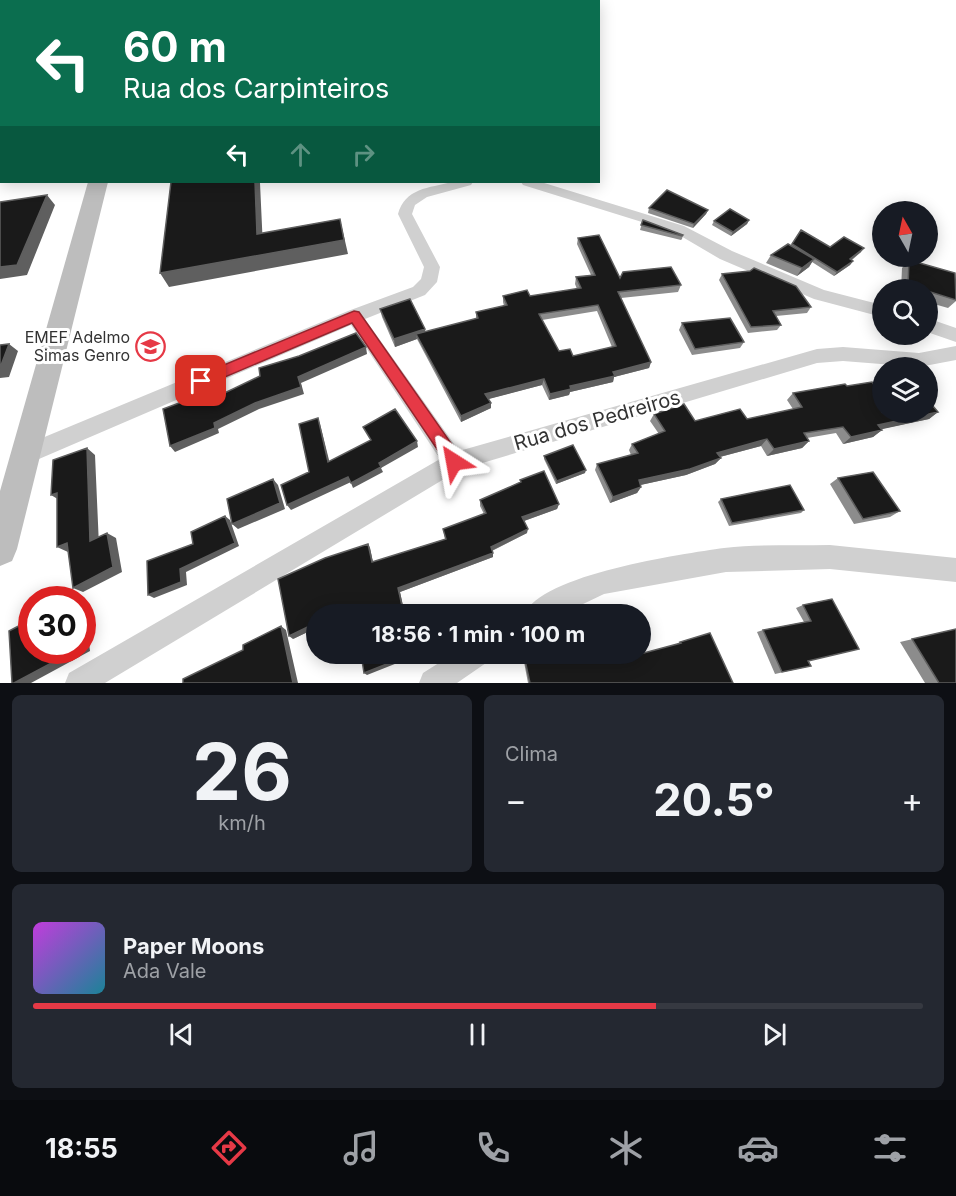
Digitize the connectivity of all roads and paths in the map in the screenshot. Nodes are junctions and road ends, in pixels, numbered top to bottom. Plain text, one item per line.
1 (99, 183) edge
2 (462, 183) edge
3 (531, 183) edge
4 (872, 308) edge
5 (354, 316) junction
6 (938, 329) edge
7 (956, 335) edge
8 (956, 353) edge
9 (25, 455) junction
10 (454, 462) junction
11 (0, 549) edge
12 (956, 570) edge
13 (554, 604) edge
14 (462, 664) edge
15 (79, 683) edge
16 (433, 683) edge

1 - 9 street
2 - 5 street
3 - 4 street
5 - 9 street
5 - 10 street
6 - 7 street
8 - 10 street, Rua dos Pedreiros
9 - 11 street
10 - 15 street, Rua dos Pedreiros
12 - 13 street
14 - 16 street

